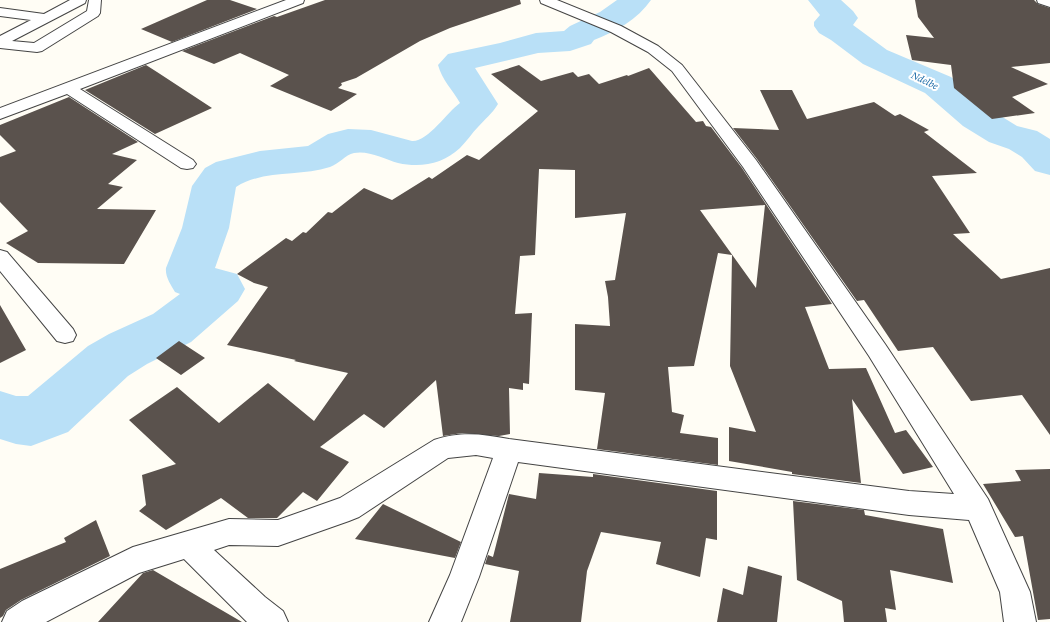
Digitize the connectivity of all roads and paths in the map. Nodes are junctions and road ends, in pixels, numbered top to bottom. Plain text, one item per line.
1 (80, 0) edge
2 (95, 0) edge
3 (298, 0) edge
4 (546, 0) edge
5 (1043, 0) edge
6 (1050, 3) edge
7 (0, 12) edge
8 (46, 18) junction
9 (0, 43) edge
10 (68, 88) junction
11 (0, 114) edge
12 (187, 164) dead end
13 (0, 257) edge
14 (65, 335) dead end
15 (509, 450) junction
16 (978, 508) junction
17 (188, 544) junction
18 (18, 622) edge
19 (272, 622) edge
20 (445, 622) edge
21 (1020, 622) edge

1 - 8 street
2 - 9 street
3 - 10 street
4 - 16 street
5 - 6 street
7 - 8 street
8 - 9 street
10 - 11 street
10 - 12 street
13 - 14 street
15 - 16 street
15 - 17 street
15 - 20 street
16 - 21 street
17 - 18 street
17 - 19 street

